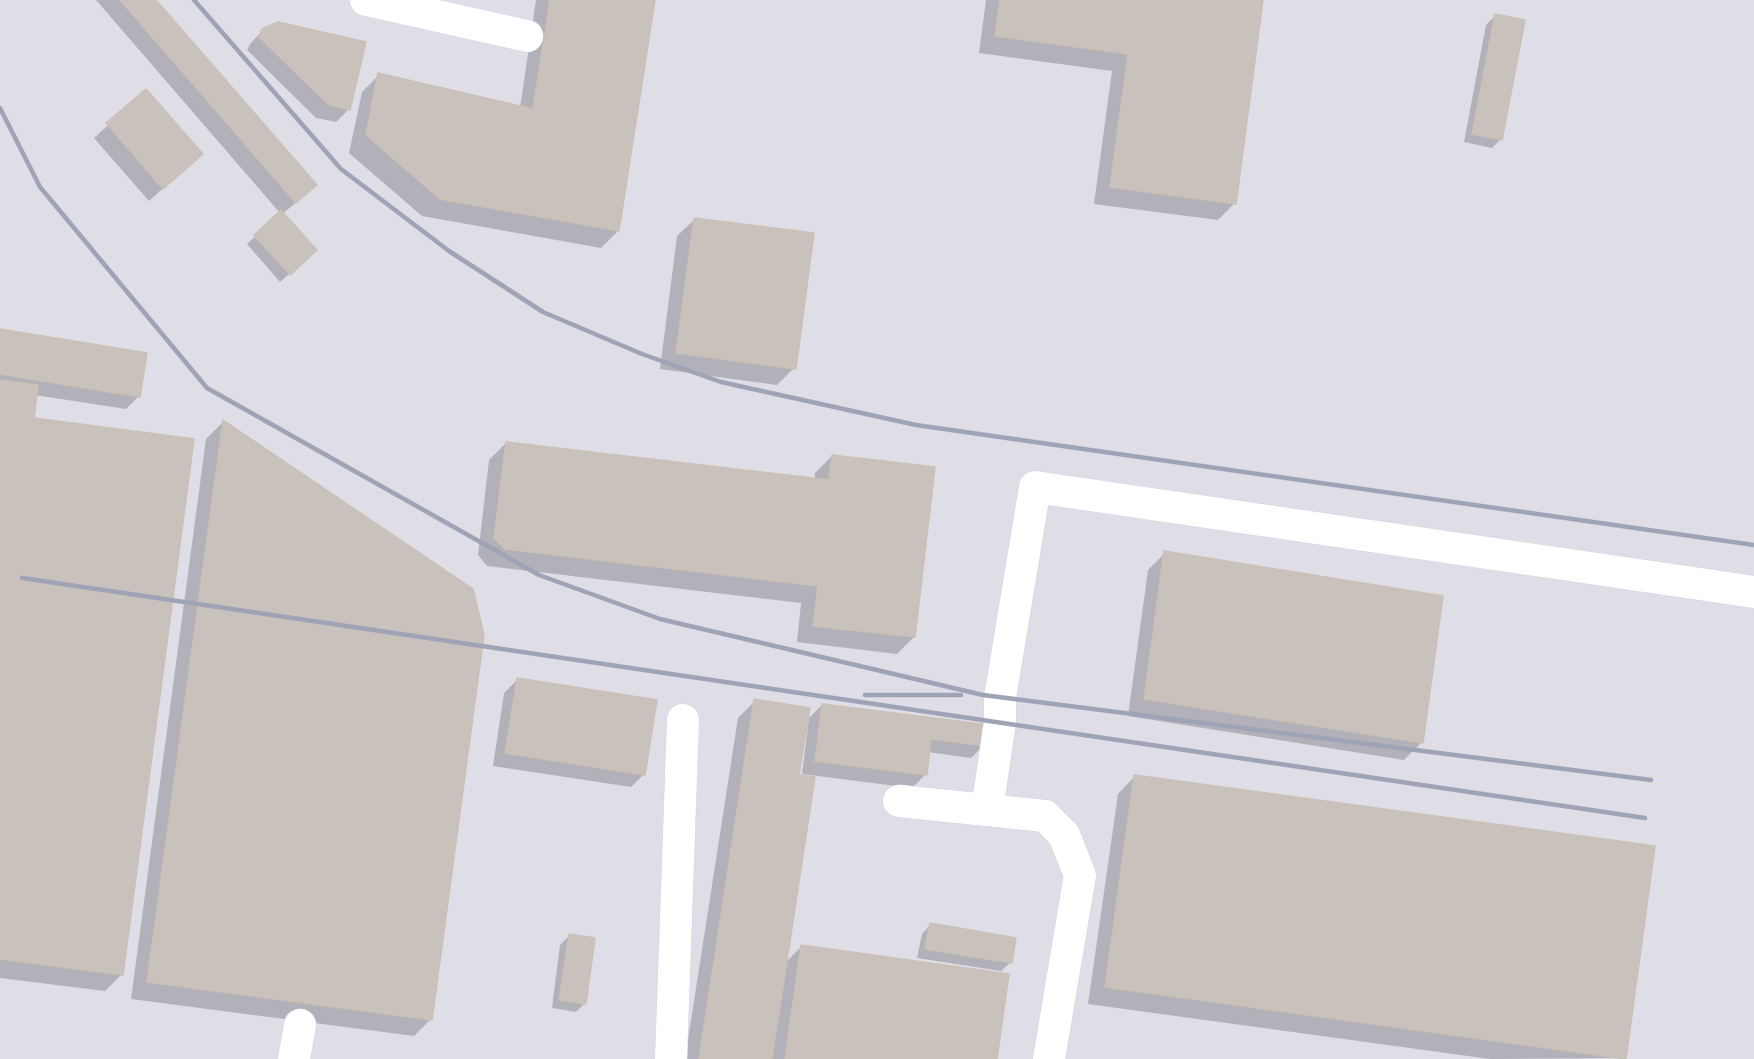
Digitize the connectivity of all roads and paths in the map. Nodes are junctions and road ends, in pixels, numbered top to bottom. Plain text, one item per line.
1 (366, 0) edge
2 (527, 36) dead end
3 (1754, 592) edge
4 (683, 720) dead end
5 (899, 801) dead end
6 (987, 810) junction
7 (300, 1025) dead end
8 (294, 1059) edge
9 (671, 1059) edge
10 (1049, 1059) edge

1 - 2 lane
3 - 6 lane
4 - 9 lane
5 - 6 lane
6 - 10 lane
7 - 8 lane

